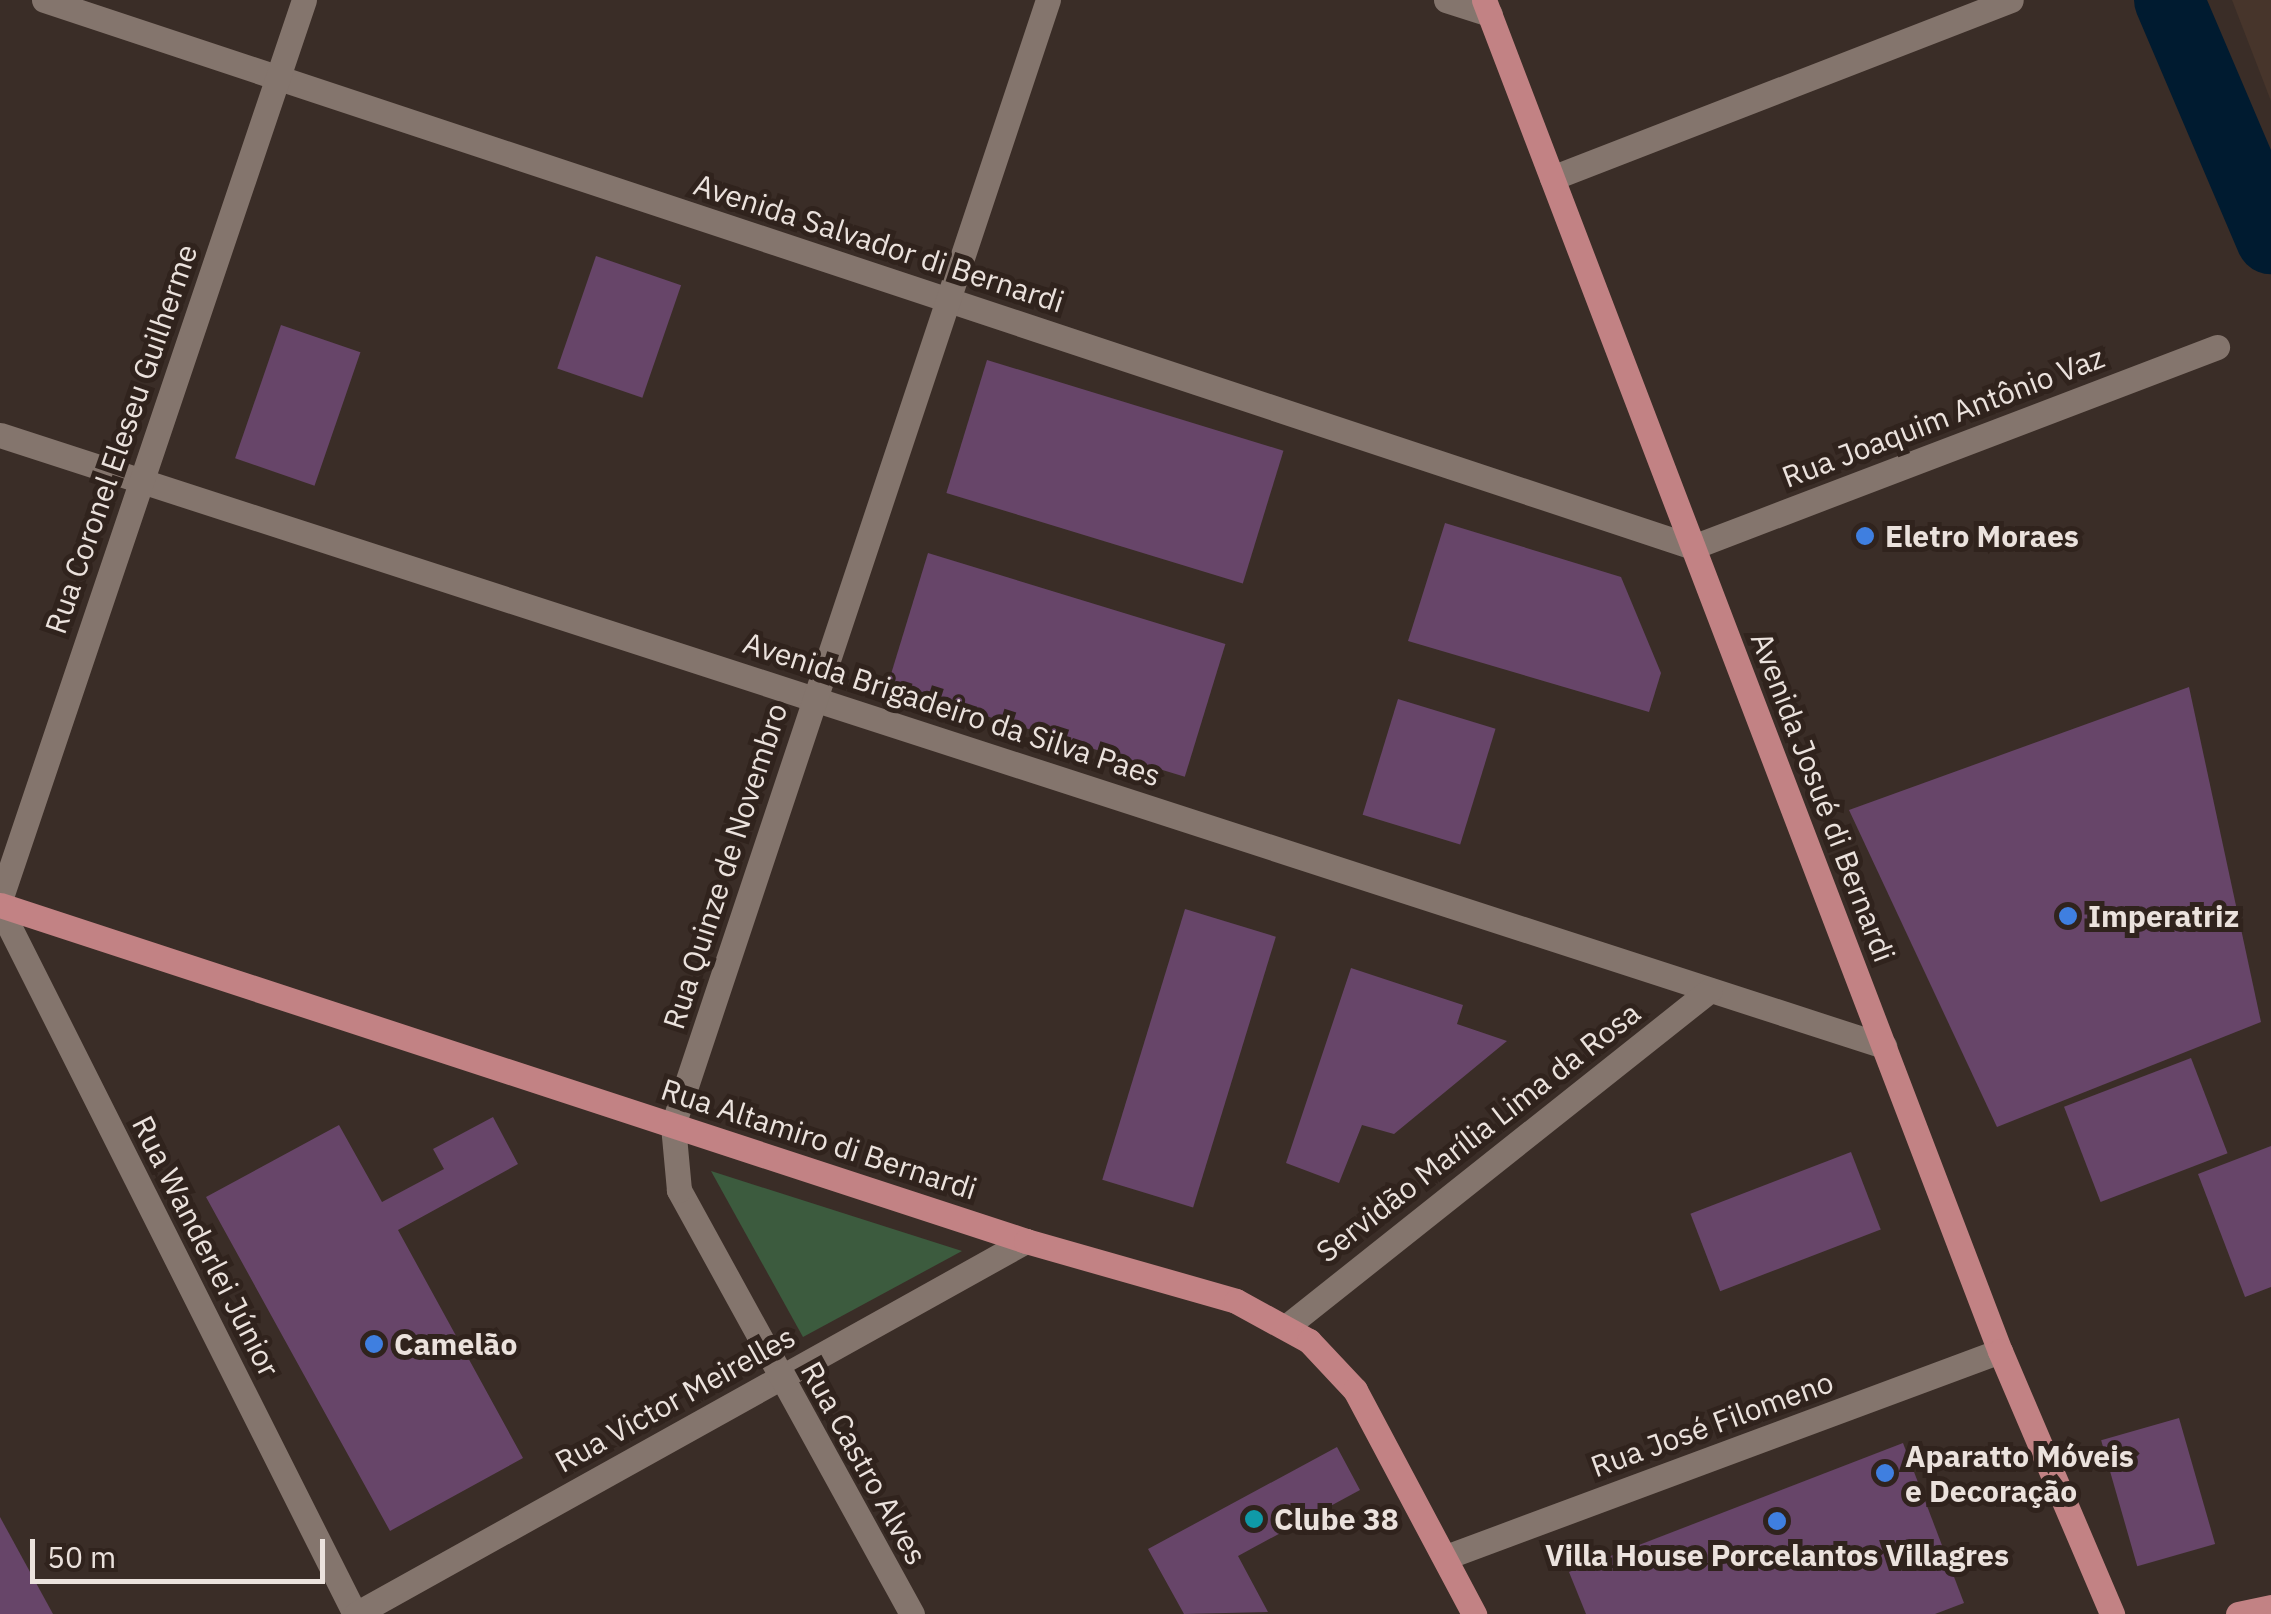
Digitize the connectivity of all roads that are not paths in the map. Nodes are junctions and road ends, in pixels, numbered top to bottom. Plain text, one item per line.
1 (44, 0) edge
2 (304, 0) edge
3 (1048, 0) edge
4 (1446, 0) edge
5 (2010, 0) edge
6 (1487, 7) edge
7 (278, 77) junction
8 (1552, 178) junction
9 (949, 300) junction
10 (2216, 347) dead end
11 (0, 435) edge
12 (141, 481) junction
13 (1693, 547) junction
14 (815, 699) junction
15 (0, 904) edge
16 (1710, 990) junction
17 (1884, 1046) junction
18 (673, 1126) junction
19 (1026, 1241) junction
20 (1287, 1326) junction
21 (2000, 1351) junction
22 (779, 1378) junction
23 (1446, 1557) junction
24 (2271, 1607) edge
25 (356, 1614) edge
26 (912, 1614) edge
27 (1474, 1614) edge
28 (2112, 1614) edge
29 (2238, 1614) edge

1 - 7 street, Avenida Salvador di Bernardi
2 - 7 street, Rua Coronel Eleseu Guilherme
3 - 9 street, Rua Quinze de Novembro
4 - 6 street
5 - 8 street
6 - 8 main road, Avenida Josué di Bernardi
7 - 9 street, Avenida Salvador di Bernardi
7 - 12 street, Rua Coronel Eleseu Guilherme
8 - 13 main road, Avenida Josué di Bernardi
9 - 13 street, Avenida Salvador di Bernardi
9 - 14 street, Rua Quinze de Novembro
10 - 13 street, Rua Joaquim Antônio Vaz
11 - 12 street, Avenida Brigadeiro da Silva Paes
12 - 14 street, Avenida Brigadeiro da Silva Paes
12 - 15 street, Rua Coronel Eleseu Guilherme
13 - 17 main road, Avenida Josué di Bernardi
14 - 16 street, Avenida Brigadeiro da Silva Paes
14 - 18 street, Rua Quinze de Novembro
15 - 18 main road, Rua Altamiro di Bernardi
15 - 25 street, Rua Wanderlei Júnior
16 - 17 street, Avenida Brigadeiro da Silva Paes
16 - 20 street, Servidão Marília Lima da Rosa
17 - 21 main road, Avenida Josué di Bernardi
18 - 19 main road, Rua Altamiro di Bernardi
18 - 22 street, Rua Castro Alves
19 - 20 main road, Rua Altamiro di Bernardi
19 - 22 street, Rua Victor Meirelles
20 - 23 main road, Rua Altamiro di Bernardi
21 - 23 street, Rua José Filomeno
21 - 28 main road, Avenida Josué di Bernardi
22 - 25 street, Rua Victor Meirelles
22 - 26 street, Rua Castro Alves
23 - 27 main road, Rua Altamiro di Bernardi
24 - 29 main road

